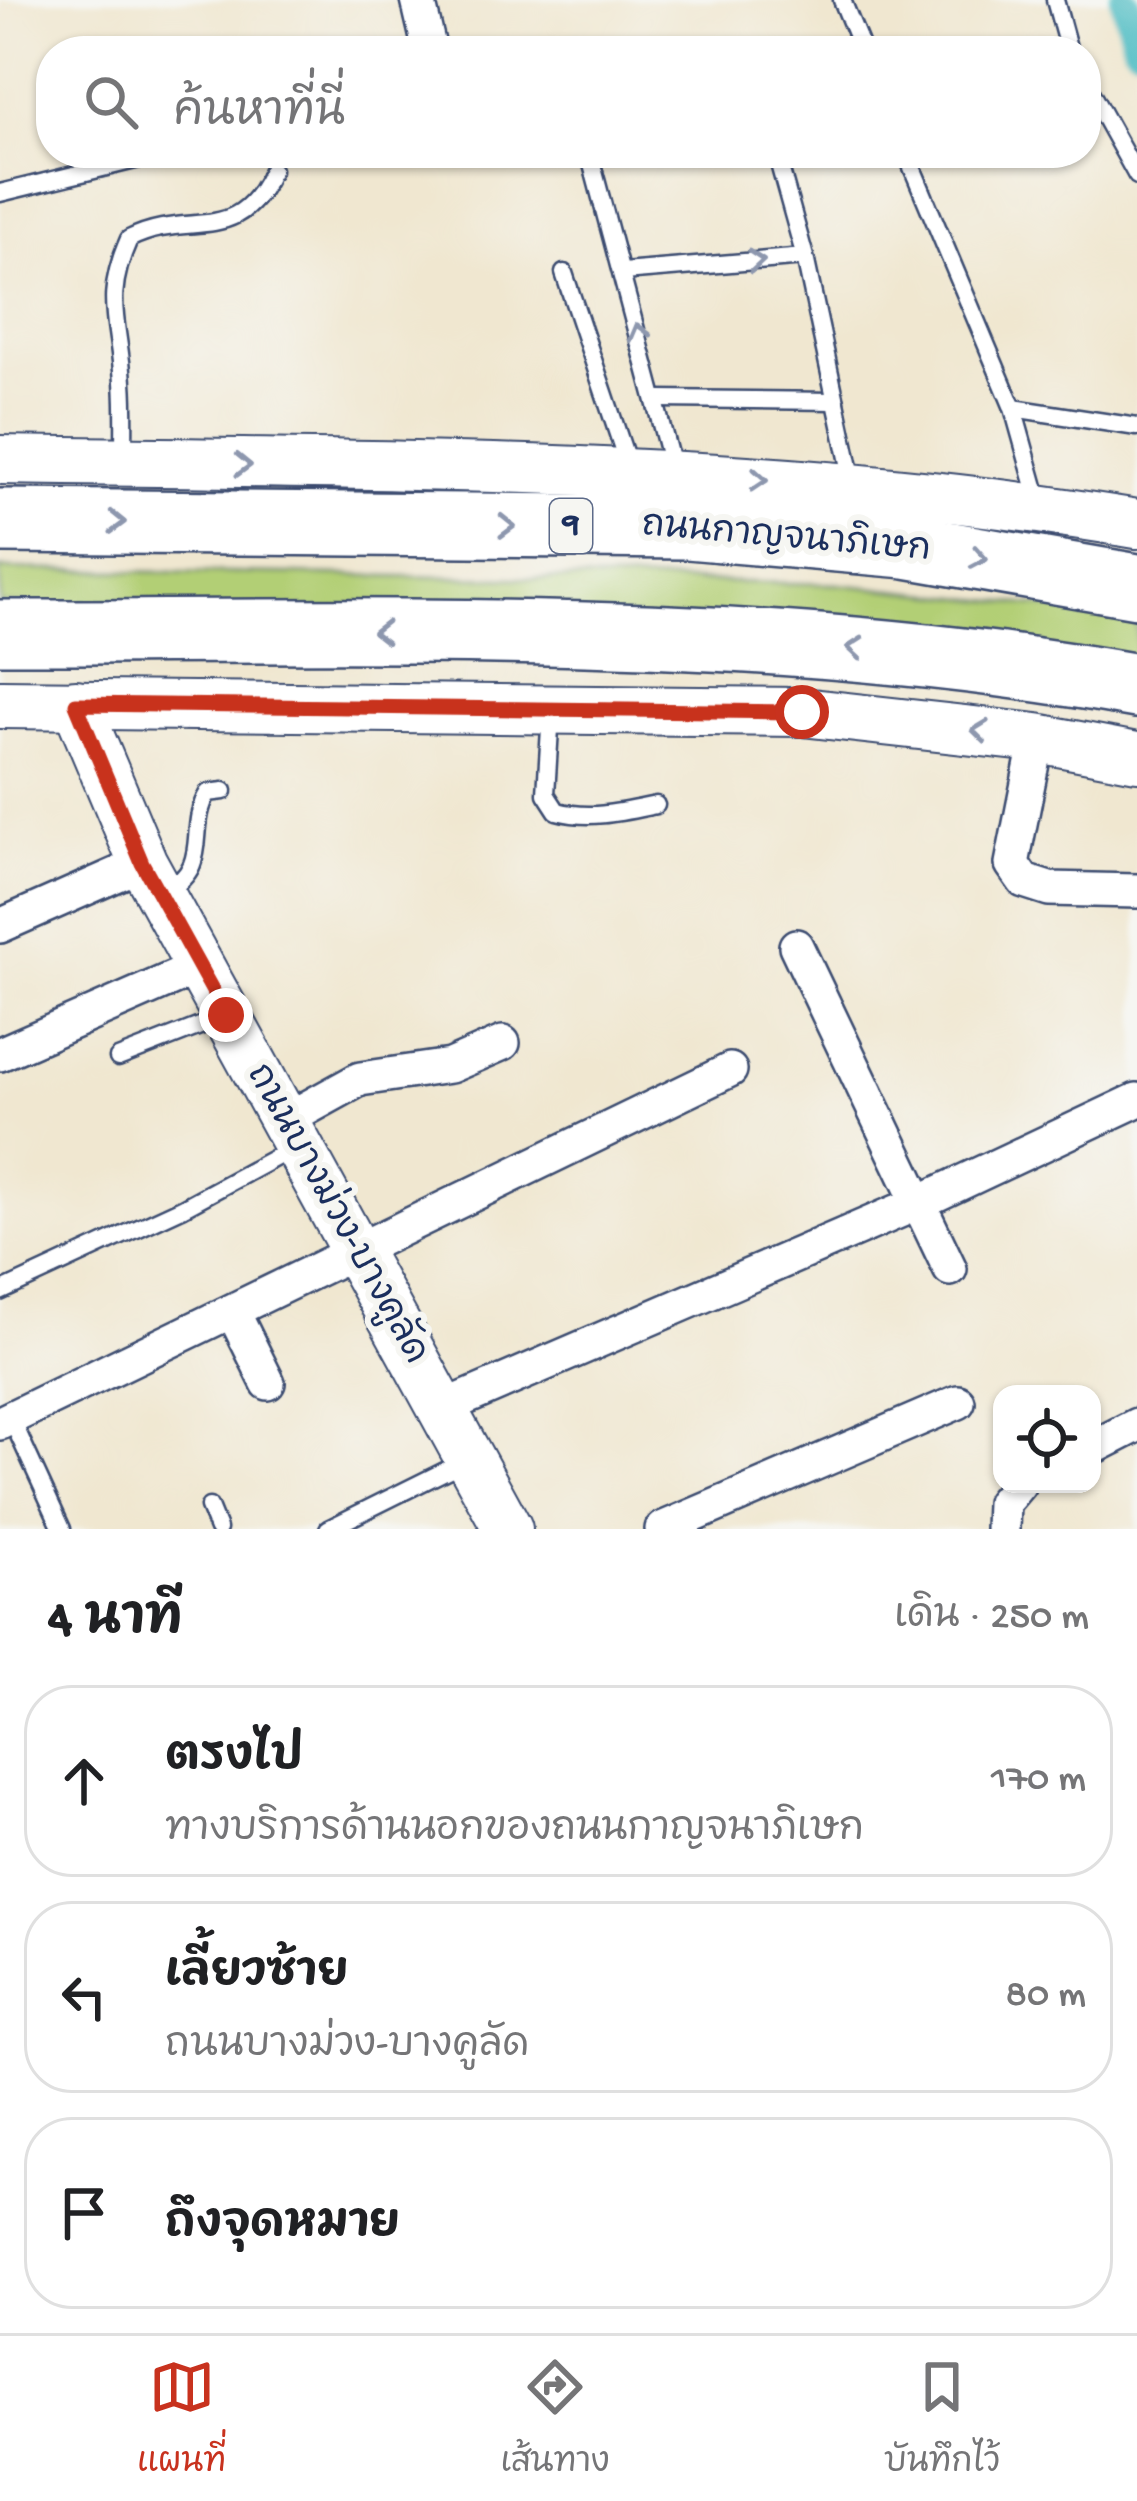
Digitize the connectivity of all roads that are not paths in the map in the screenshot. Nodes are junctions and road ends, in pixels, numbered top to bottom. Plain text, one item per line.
1 (418, 0) edge
2 (842, 0) edge
3 (1055, 0) edge
4 (426, 36) edge
5 (857, 36) edge
6 (1065, 36) edge
7 (1101, 111) edge
8 (102, 168) edge
9 (593, 168) edge
10 (780, 168) edge
11 (912, 168) edge
12 (272, 170) dead end
13 (1137, 176) edge
14 (0, 193) edge
15 (805, 257) junction
16 (622, 272) junction
17 (564, 273) dead end
18 (657, 400) junction
19 (836, 401) junction
20 (1012, 408) junction
21 (1137, 427) edge
22 (0, 460) edge
23 (124, 462) junction
24 (653, 474) junction
25 (854, 486) junction
26 (1041, 508) junction
27 (0, 521) edge
28 (1137, 524) edge
29 (1137, 586) edge
30 (0, 632) edge
31 (1137, 686) edge
32 (0, 704) edge
33 (76, 704) junction
34 (551, 708) junction
35 (1037, 738) junction
36 (1137, 757) edge
37 (224, 790) dead end
38 (656, 805) dead end
39 (151, 878) junction
40 (1137, 891) edge
41 (0, 926) edge
42 (796, 946) dead end
43 (200, 967) junction
44 (226, 1015) junction
45 (503, 1042) dead end
46 (0, 1054) edge
47 (118, 1058) dead end
48 (730, 1070) dead end
49 (1137, 1100) edge
50 (290, 1134) junction
51 (920, 1202) junction
52 (356, 1253) junction
53 (950, 1269) dead end
54 (0, 1292) edge
55 (233, 1312) junction
56 (268, 1383) dead end
57 (958, 1402) dead end
58 (440, 1409) junction
59 (5, 1420) edge
60 (1137, 1425) edge
61 (1101, 1443) edge
62 (469, 1459) junction
63 (1011, 1493) edge
64 (208, 1507) dead end
65 (62, 1529) edge
66 (218, 1529) edge
67 (328, 1529) edge
68 (508, 1529) edge
69 (662, 1529) edge
70 (1002, 1529) edge

1 - 4 street
2 - 5 lane
3 - 6 lane
7 - 13 lane
8 - 14 lane
9 - 16 lane
10 - 15 lane
11 - 20 lane
12 - 23 lane
16 -> 15 lane
15 - 19 lane
18 -> 16 lane
17 - 24 lane
18 - 19 lane
18 - 24 lane
19 - 25 lane
20 - 21 lane
20 - 26 lane
22 - 23 main road
23 -> 24 main road
24 -> 25 main road
25 - 26 main road
26 - 28 main road
27 -> 29 highway, ถนนกาญจนาภิเษก / 9
31 -> 30 highway
32 - 33 main road
33 - 34 main road
33 - 39 main road, ถนนบางม่วง-บางคูลัด
35 -> 34 main road
34 - 38 lane
35 - 36 main road
35 - 40 street
37 - 39 lane
39 - 41 street
39 - 43 main road, ถนนบางม่วง-บางคูลัด
42 - 51 street
43 - 44 main road, ถนนบางม่วง-บางคูลัด
43 - 46 street
44 - 47 lane
44 - 50 main road, ถนนบางม่วง-บางคูลัด
45 - 50 street
48 - 52 street
49 - 51 street
50 - 52 main road, ถนนบางม่วง-บางคูลัด
50 - 54 lane
51 - 53 street
51 - 58 street
52 - 55 street
52 - 58 main road, ถนนบางม่วง-บางคูลัด
55 - 56 street
55 - 59 street
57 - 69 street
58 - 62 main road, ถนนบางม่วง-บางคูลัด
59 - 65 lane
60 - 61 street
62 - 67 lane
62 - 68 main road, ถนนบางม่วง-บางคูลัด
63 - 70 street
64 - 66 lane

